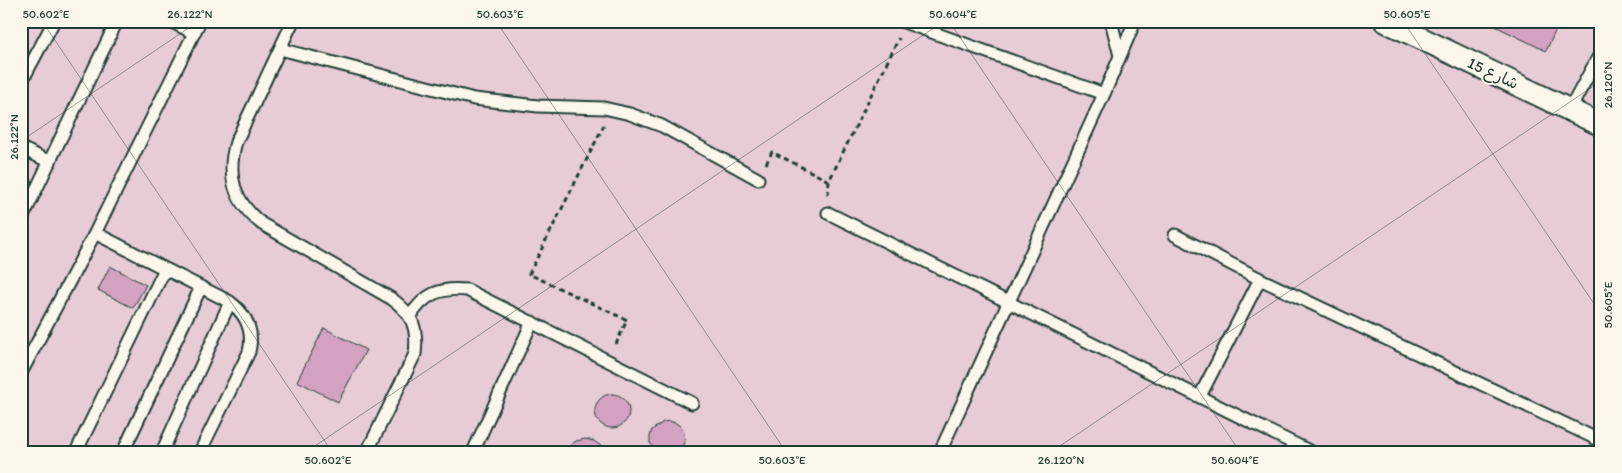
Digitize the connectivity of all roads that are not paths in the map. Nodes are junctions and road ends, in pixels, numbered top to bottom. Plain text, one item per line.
1 (54, 21) edge
2 (118, 21) edge
3 (170, 21) edge
4 (200, 21) edge
5 (292, 21) edge
6 (1111, 21) edge
7 (1135, 21) edge
8 (1385, 21) edge
9 (903, 22) edge
10 (194, 33) junction
11 (280, 49) junction
12 (1601, 52) edge
13 (1120, 56) junction
14 (21, 83) edge
15 (1104, 94) junction
16 (1570, 109) junction
17 (1601, 125) edge
18 (21, 148) edge
19 (50, 162) junction
20 (758, 179) road end
21 (828, 212) road end
22 (21, 221) edge
23 (95, 233) junction
24 (1175, 234) dead end
25 (165, 269) junction
26 (1260, 279) junction
27 (201, 287) junction
28 (1008, 301) junction
29 (230, 302) junction
30 (410, 317) junction
31 (532, 322) junction
32 (21, 373) edge
33 (1200, 396) junction
34 (692, 403) dead end
35 (1601, 440) edge
36 (76, 452) edge
37 (123, 452) edge
38 (162, 452) edge
39 (200, 452) edge
40 (366, 452) edge
41 (473, 452) edge
42 (940, 452) edge
43 (1311, 452) edge

1 - 14 lane
2 - 19 lane
3 - 10 lane
4 - 10 lane
5 - 11 lane
6 - 13 lane
7 - 13 lane
8 - 16 street, شارع 15
9 - 15 lane
10 - 23 lane
11 - 20 lane
11 - 30 lane
12 - 16 lane
13 - 15 lane
15 - 28 lane
16 - 17 street, شارع 15
18 - 19 lane
19 - 22 lane
21 - 28 lane
23 - 25 lane
23 - 32 lane
24 - 26 lane
25 - 27 lane
25 - 36 lane
26 - 33 lane
26 - 35 lane
27 - 29 lane
27 - 37 lane
28 - 33 lane
28 - 42 lane
29 - 38 lane
29 - 39 lane
30 - 31 lane
30 - 40 lane
31 - 34 lane
31 - 41 lane
33 - 43 lane

